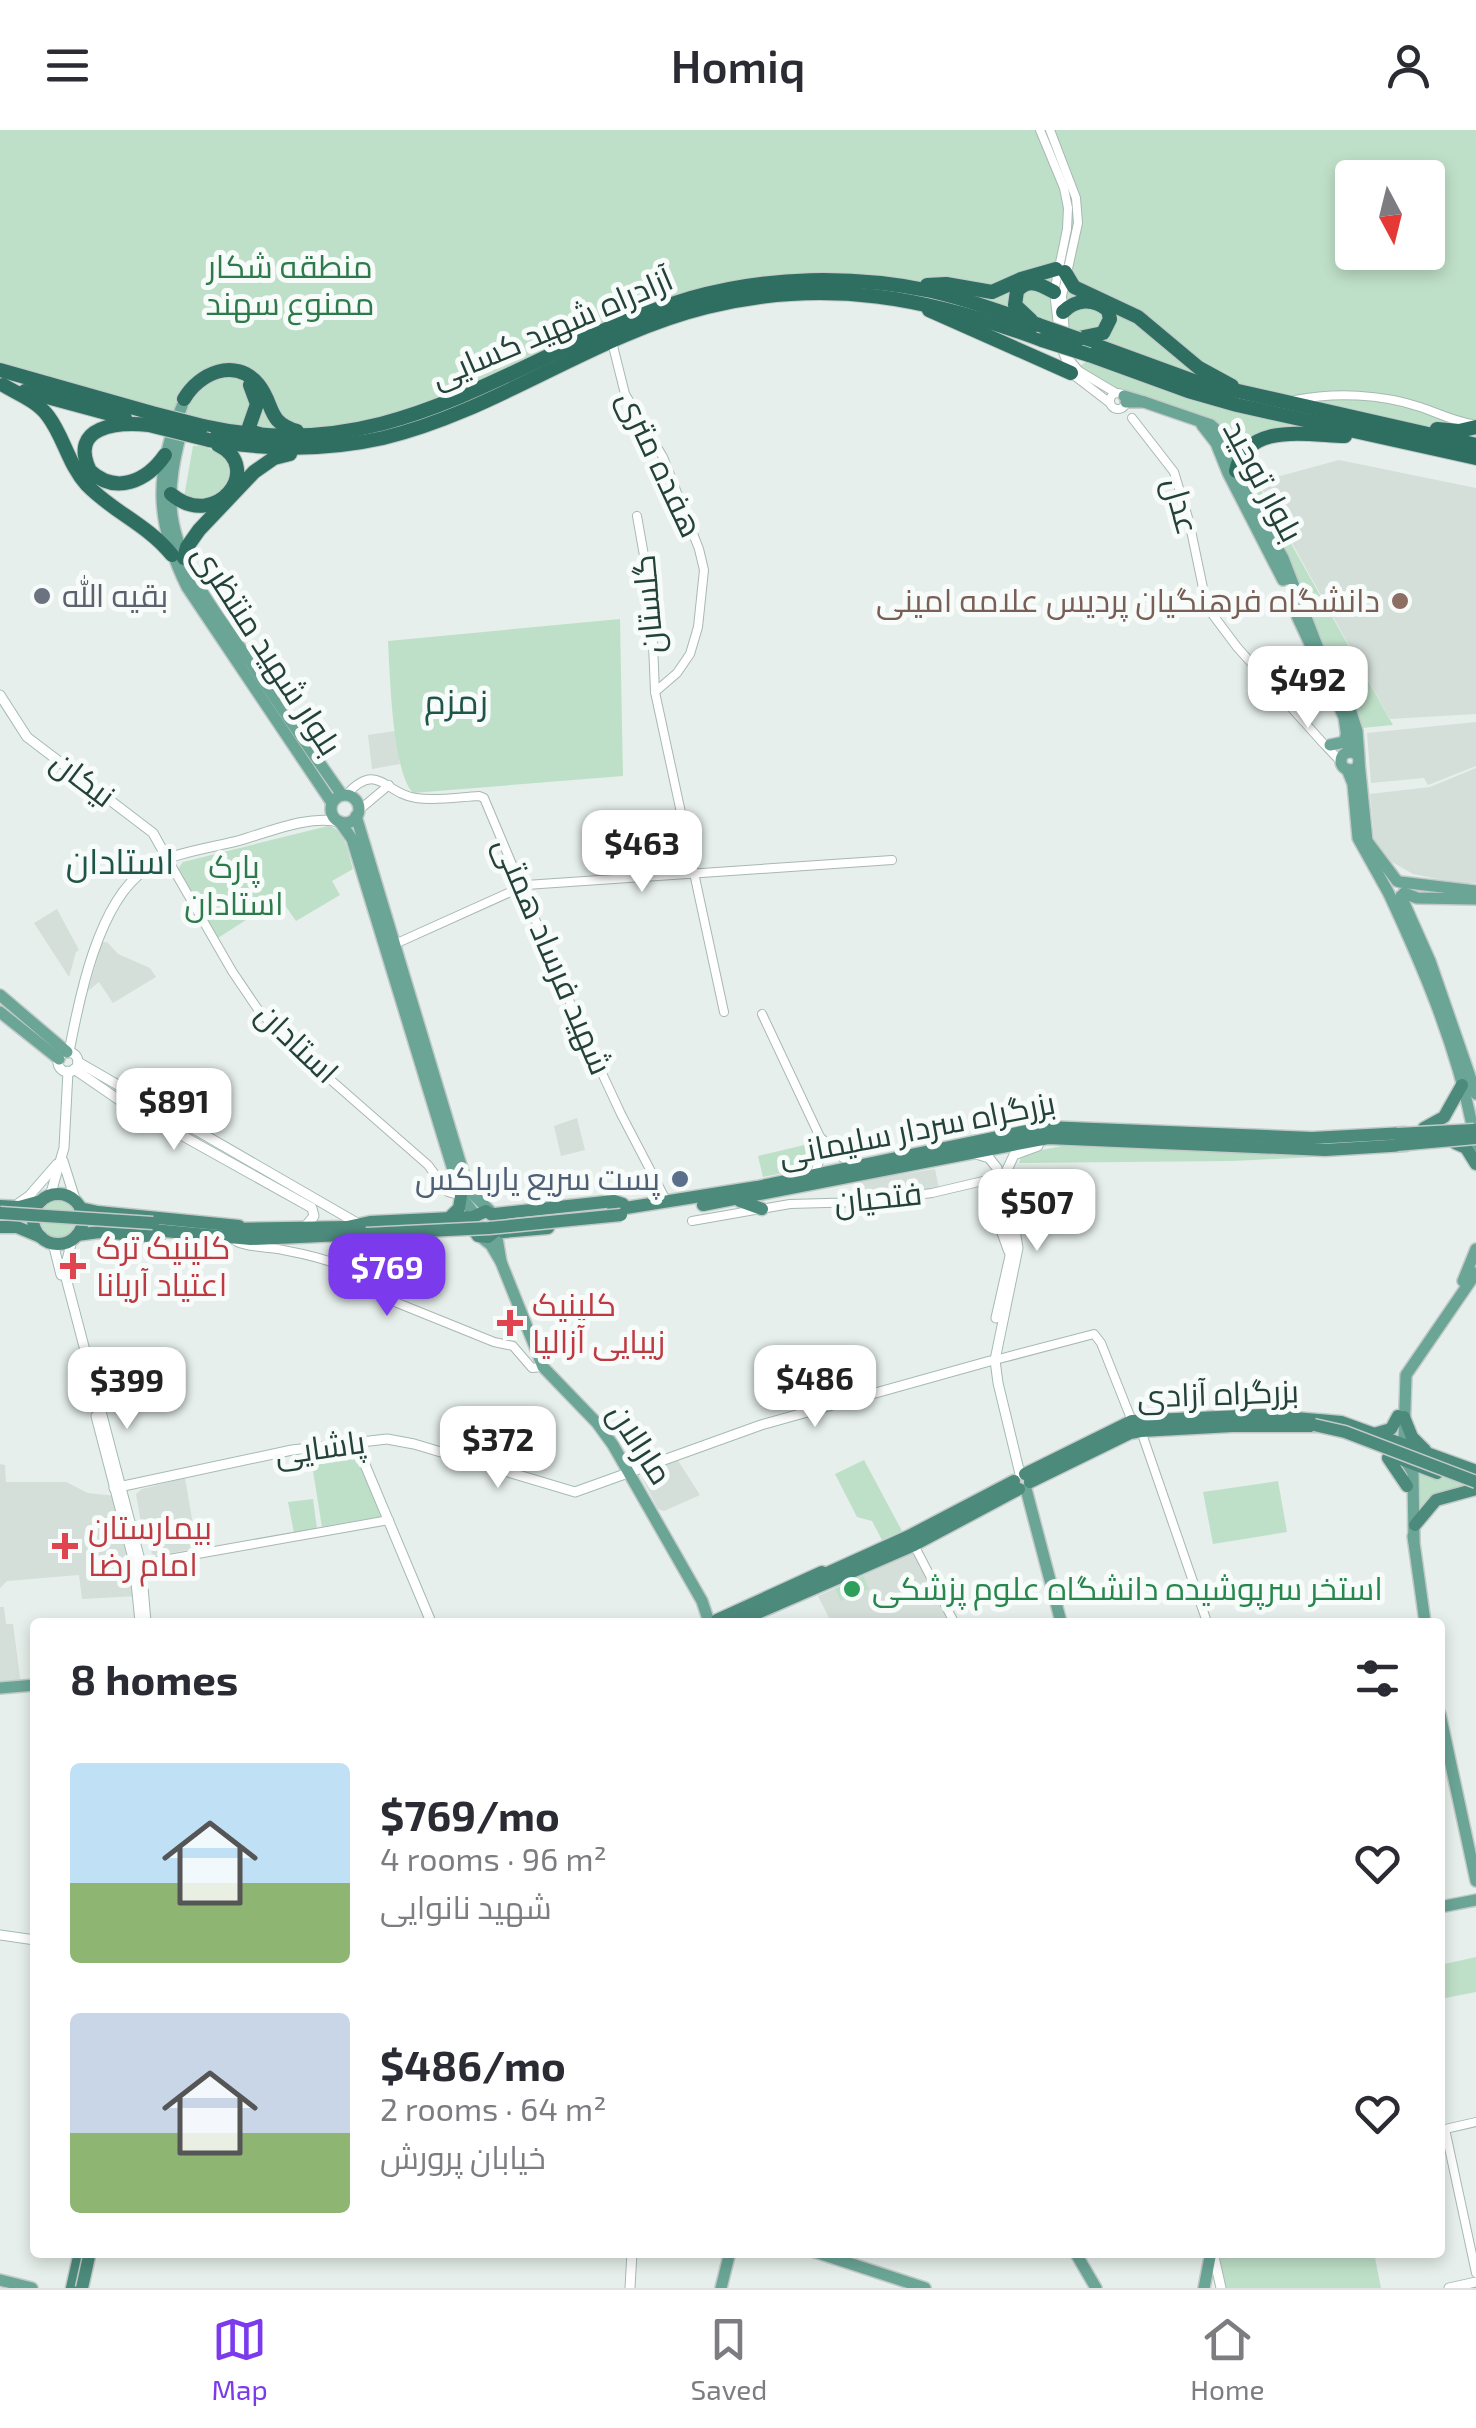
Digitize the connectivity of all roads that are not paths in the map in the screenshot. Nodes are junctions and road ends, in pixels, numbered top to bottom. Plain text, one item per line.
1 (1040, 130) edge
2 (1050, 130) edge
3 (1061, 271) junction
4 (892, 292) junction
5 (1054, 292) junction
6 (1063, 312) junction
7 (1039, 329) junction
8 (1078, 338) junction
9 (612, 342) junction
10 (1071, 373) junction
11 (1, 380) edge
12 (1250, 396) junction
13 (1119, 401) junction
14 (1281, 403) junction
15 (186, 404) junction
16 (251, 418) junction
17 (151, 419) junction
18 (1199, 422) junction
19 (1476, 426) edge
20 (1377, 430) junction
21 (210, 432) junction
22 (262, 434) junction
23 (322, 441) junction
24 (1476, 445) edge
25 (165, 455) junction
26 (1476, 458) edge
27 (1236, 472) junction
28 (171, 494) junction
29 (637, 516) dead end
30 (1264, 532) junction
31 (178, 557) junction
32 (655, 692) junction
33 (0, 695) edge
34 (1348, 729) junction
35 (1326, 744) junction
36 (1350, 759) junction
37 (389, 785) junction
38 (340, 798) junction
39 (357, 814) junction
40 (310, 821) junction
41 (340, 822) junction
42 (168, 860) junction
43 (892, 860) dead end
44 (692, 873) junction
45 (522, 887) junction
46 (1476, 890) edge
47 (1398, 892) junction
48 (1425, 893) junction
49 (1476, 900) edge
50 (380, 911) junction
51 (395, 944) junction
52 (400, 980) junction
53 (0, 995) edge
54 (0, 1012) edge
55 (724, 1012) dead end
56 (762, 1014) dead end
57 (65, 1055) junction
58 (73, 1068) junction
59 (1462, 1085) junction
60 (1473, 1100) edge
61 (1452, 1126) junction
62 (1424, 1128) junction
63 (1475, 1135) edge
64 (820, 1136) junction
65 (1069, 1137) junction
66 (1397, 1140) junction
67 (1454, 1143) junction
68 (971, 1154) junction
69 (62, 1158) junction
70 (1009, 1164) junction
71 (1476, 1164) edge
72 (865, 1165) junction
73 (996, 1165) junction
74 (814, 1176) junction
75 (466, 1194) junction
76 (767, 1195) junction
77 (45, 1198) junction
78 (738, 1200) junction
79 (667, 1202) junction
80 (78, 1205) junction
81 (777, 1206) junction
82 (1000, 1207) junction
83 (637, 1210) junction
84 (762, 1210) junction
85 (98, 1212) junction
86 (518, 1212) junction
87 (5, 1213) edge
88 (492, 1213) junction
89 (474, 1216) junction
90 (446, 1218) junction
91 (692, 1221) dead end
92 (16, 1227) junction
93 (304, 1228) junction
94 (356, 1230) junction
95 (522, 1231) junction
96 (98, 1232) junction
97 (496, 1232) junction
98 (251, 1234) junction
99 (446, 1235) junction
100 (478, 1235) junction
101 (75, 1237) junction
102 (47, 1240) junction
103 (232, 1241) junction
104 (1476, 1249) edge
105 (501, 1262) junction
106 (1476, 1273) edge
107 (998, 1337) junction
108 (1022, 1352) junction
109 (993, 1360) junction
110 (543, 1367) junction
111 (1401, 1417) junction
112 (1314, 1421) junction
113 (1136, 1426) junction
114 (1372, 1434) junction
115 (354, 1442) junction
116 (1404, 1442) junction
117 (1379, 1449) junction
118 (1430, 1454) junction
119 (1408, 1463) junction
120 (629, 1472) junction
121 (1476, 1472) edge
122 (1022, 1481) junction
123 (1476, 1485) edge
124 (1407, 1486) junction
125 (119, 1488) junction
126 (388, 1520) junction
127 (1415, 1524) junction
128 (1414, 1540) junction
129 (914, 1545) junction
130 (142, 1564) junction
131 (839, 1573) junction
132 (142, 1618) edge
133 (143, 1618) edge
134 (429, 1618) edge
135 (722, 1618) edge
136 (729, 1618) edge
137 (730, 1618) edge
138 (952, 1618) edge
139 (1059, 1618) edge
140 (1206, 1618) edge
141 (1424, 1618) edge
142 (30, 1687) edge
143 (0, 1689) edge
144 (1445, 1737) edge
145 (1476, 1881) edge
146 (1476, 1900) edge
147 (1445, 1906) edge
148 (0, 1935) edge
149 (30, 1939) edge
150 (1476, 2122) edge
151 (1445, 2128) edge
152 (1445, 2142) edge
153 (87, 2258) edge
154 (632, 2258) edge
155 (728, 2258) edge
156 (833, 2258) edge
157 (846, 2258) edge
158 (1078, 2258) edge
159 (1211, 2258) edge
160 (1214, 2258) edge
161 (1476, 2273) edge
162 (0, 2280) edge
163 (1476, 2282) edge
164 (32, 2288) edge
165 (80, 2288) edge
166 (630, 2288) edge
167 (721, 2288) edge
168 (925, 2288) edge
169 (938, 2288) edge
170 (1096, 2288) edge
171 (1204, 2288) edge
172 (1221, 2288) edge
173 (1449, 2288) edge

1 - 3 street
2 - 3 street
3 - 4 highway
3 - 5 street
3 - 6 street
3 - 12 highway
4 - 7 highway, آزادراه شهید کسایی
4 - 9 highway, آزادراه شهید کسایی
4 - 10 highway
4 - 23 highway, آزادراه شهید کسایی
5 - 7 highway
5 - 10 street
6 - 8 highway
6 - 13 street
7 - 8 highway, bridge
7 - 20 highway, bridge
8 - 12 highway
9 - 23 highway, آزادراه شهید کسایی
9 - 32 street, هفده متری
10 - 13 street
11 - 17 highway
11 - 31 highway
12 - 14 highway
13 - 18 main road
13 - 35 street, عدل
14 - 19 street
14 - 20 highway
15 - 16 highway
15 - 23 highway
15 - 25 main road, بلوار شهید منتظری
15 - 28 main road, بلوار شهید منتظری
16 - 21 highway
16 - 22 highway
17 - 21 highway, bridge
17 - 25 highway
18 - 27 main road, بلوار توحید
18 - 30 main road, بلوار توحید
19 - 20 highway
20 - 24 highway
20 - 26 highway
20 - 27 highway
21 - 22 highway, آزادراه شهید کسایی
21 - 23 highway, آزادراه شهید کسایی
21 - 28 highway
22 - 23 highway, آزادراه شهید کسایی
23 - 31 highway
25 - 31 main road, بلوار شهید منتظری
27 - 30 main road, بلوار توحید
28 - 31 main road, بلوار شهید منتظری
29 - 32 street, گلستان
30 - 34 main road, بلوار توحید
30 - 36 main road, بلوار توحید
31 - 38 main road, بلوار شهید منتظری
32 - 44 street, گلستان
33 - 42 main road, نیکان
34 - 35 main road
34 - 36 main road, بلوار توحید
35 - 36 street, عدل
36 - 47 main road, بلوار توحید
37 - 38 street
37 - 39 street
37 - 45 street, شهید فرساد همتی
38 - 39 main road
38 - 40 main road
38 - 41 main road
39 - 41 main road
39 - 50 main road
40 - 41 main road
40 - 42 main road
41 - 50 main road
42 - 57 main road
42 - 75 street, استادان
43 - 44 street
44 - 45 street
44 - 55 street, گلستان
45 - 51 street
45 - 79 street, شهید فرساد همتی
46 - 48 main road
47 - 48 main road
47 - 59 main road, بلوار توحید
47 - 60 main road, بلوار توحید
48 - 49 main road
50 - 51 main road
50 - 52 main road
51 - 52 main road
52 - 75 main road
53 - 57 main road
54 - 57 main road
56 - 64 street
57 - 58 main road
57 - 58 main road
58 - 69 main road
58 - 93 main road
58 - 94 main road
59 - 60 main road, بلوار توحید
59 - 62 highway
60 - 63 main road, بلوار توحید
61 - 62 highway, بزرگراه سردار سلیمانی
61 - 63 highway, بزرگراه سردار سلیمانی
61 - 67 highway
62 - 66 highway, بزرگراه سردار سلیمانی
63 - 66 highway, bridge
63 - 67 highway, بزرگراه سردار سلیمانی
64 - 72 street
64 - 74 street
65 - 66 highway, بزرگراه سردار سلیمانی
65 - 68 highway, بزرگراه سردار سلیمانی
65 - 70 main road
66 - 67 highway, بزرگراه سردار سلیمانی
66 - 72 highway, بزرگراه سردار سلیمانی
67 - 71 highway
68 - 73 main road
68 - 76 highway, بزرگراه سردار سلیمانی
69 - 77 main road
69 - 80 main road
69 - 87 main road
70 - 73 main road
70 - 107 main road
72 - 74 highway, بزرگراه سردار سلیمانی
73 - 82 main road
74 - 79 highway, بزرگراه سردار سلیمانی
75 - 88 main road
75 - 89 main road
75 - 90 highway
76 - 78 highway, بزرگراه سردار سلیمانی
76 - 81 highway
77 - 80 highway
77 - 87 highway
77 - 102 highway
78 - 83 highway, بزرگراه سردار سلیمانی
78 - 84 highway
79 - 83 highway, بزرگراه سردار سلیمانی
80 - 85 highway
80 - 101 highway
81 - 82 street, فتحیان
81 - 84 street, فتحیان
82 - 109 main road
83 - 86 highway
83 - 94 highway, بزرگراه سردار سلیمانی, bridge
83 - 95 highway
84 - 91 street, فتحیان
85 - 96 highway
85 - 98 highway
86 - 88 highway
86 - 95 highway
87 - 92 highway
87 - 92 highway
87 - 98 highway, bridge
88 - 89 highway
88 - 97 highway
89 - 90 highway
89 - 100 highway
90 - 94 highway
90 - 99 highway
92 - 102 highway
93 - 94 highway
93 - 98 highway
94 - 98 highway
94 - 99 highway
95 - 97 highway
96 - 101 highway
96 - 103 highway
97 - 100 highway
97 - 105 main road
98 - 103 highway
99 - 100 highway
100 - 105 main road
101 - 102 highway
101 - 125 main road
102 - 125 main road
103 - 110 street
104 - 111 main road
105 - 110 main road, مارالان
106 - 111 main road
107 - 108 street
107 - 109 main road
108 - 109 street
108 - 113 street
109 - 120 main road, پاشایی
109 - 122 main road
110 - 120 main road, مارالان
111 - 114 highway
111 - 116 main road
111 - 118 highway
112 - 113 highway, بزرگراه آزادی
112 - 114 highway, بزرگراه آزادی
112 - 117 highway, بزرگراه آزادی
112 - 121 highway, bridge
112 - 123 highway, bridge
113 - 122 highway, بزرگراه آزادی
113 - 140 street
114 - 116 highway, بزرگراه آزادی
115 - 120 main road, پاشایی
115 - 125 main road, پاشایی
115 - 126 main road
116 - 118 highway, بزرگراه آزادی
116 - 119 main road
117 - 119 highway, بزرگراه آزادی
117 - 124 highway
118 - 121 highway, بزرگراه آزادی
119 - 123 highway, بزرگراه آزادی
119 - 124 main road
119 - 127 main road
120 - 135 main road, مارالان
122 - 129 highway, بزرگراه آزادی
122 - 131 highway, بزرگراه آزادی
122 - 139 main road
123 - 127 highway
124 - 128 main road
125 - 130 main road
125 - 132 main road
126 - 130 street
126 - 134 main road
127 - 128 main road
128 - 141 main road
129 - 131 highway, بزرگراه آزادی
129 - 138 street
130 - 133 main road
131 - 136 highway
131 - 137 highway, بزرگراه آزادی
142 - 143 main road
144 - 145 main road
146 - 147 main road
148 - 149 main road
150 - 151 street
152 - 161 street
153 - 165 highway, bridge
154 - 166 main road
155 - 167 main road
156 - 168 main road
157 - 169 main road
158 - 170 main road
159 - 171 main road
160 - 172 main road
162 - 164 main road
163 - 173 main road

